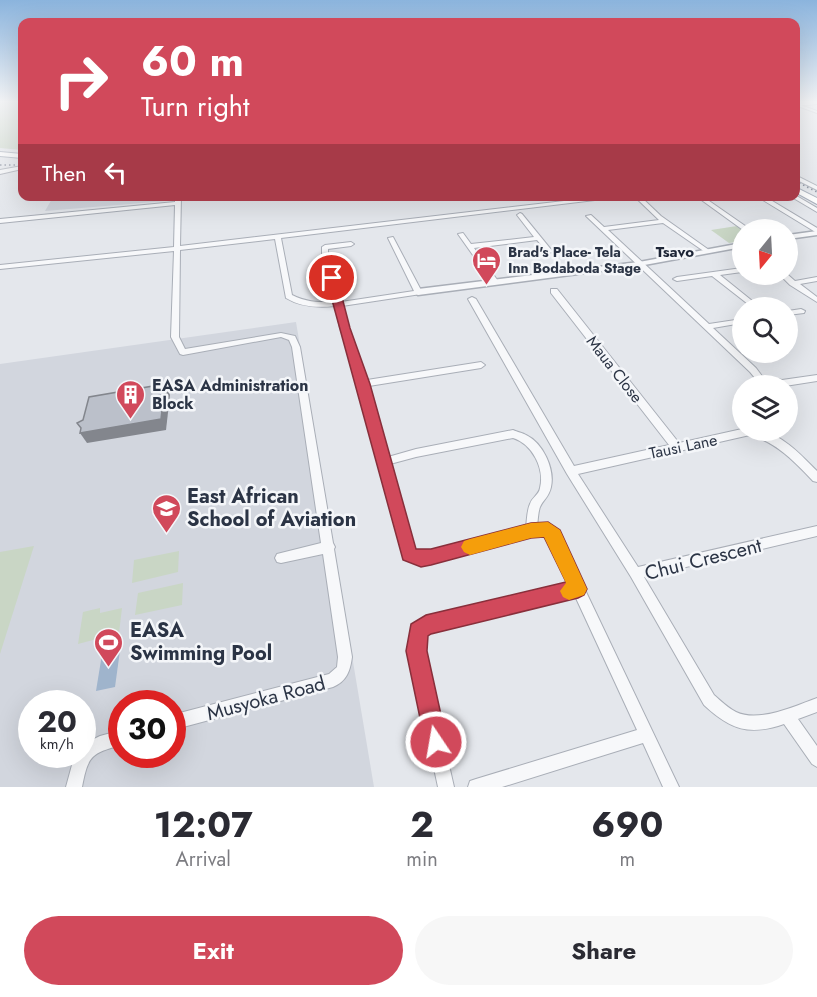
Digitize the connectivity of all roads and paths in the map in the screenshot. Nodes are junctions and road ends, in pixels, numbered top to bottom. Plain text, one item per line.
1 (0, 154) edge
2 (18, 157) edge
3 (18, 158) edge
4 (0, 160) edge
5 (18, 169) edge
6 (0, 172) edge
7 (800, 180) edge
8 (817, 188) edge
9 (800, 192) edge
10 (800, 199) edge
11 (170, 201) edge
12 (178, 201) edge
13 (584, 201) edge
14 (642, 201) edge
15 (705, 201) edge
16 (767, 201) edge
17 (817, 201) edge
18 (817, 208) edge
19 (520, 215) dead end
20 (589, 216) dead end
21 (732, 219) edge
22 (0, 221) edge
23 (664, 221) junction
24 (602, 229) junction
25 (817, 232) edge
26 (461, 234) dead end
27 (798, 235) edge
28 (278, 237) junction
29 (391, 238) dead end
30 (538, 238) junction
31 (351, 244) dead end
32 (471, 246) junction
33 (732, 248) edge
34 (176, 249) junction
35 (707, 251) junction
36 (550, 252) dead end
37 (639, 264) junction
38 (0, 267) edge
39 (732, 271) edge
40 (714, 274) junction
41 (677, 279) dead end
42 (817, 279) edge
43 (494, 281) junction
44 (798, 282) edge
45 (796, 285) edge
46 (554, 291) dead end
47 (418, 292) junction
48 (744, 297) edge
49 (472, 299) dead end
50 (817, 300) edge
51 (338, 304) junction
52 (801, 311) dead end
53 (798, 312) edge
54 (732, 323) edge
55 (707, 327) junction
56 (481, 365) dead end
57 (755, 375) edge
58 (817, 378) edge
59 (798, 381) edge
60 (364, 384) junction
61 (732, 435) edge
62 (774, 441) edge
63 (676, 447) junction
64 (383, 462) junction
65 (571, 471) junction
66 (817, 478) edge
67 (531, 531) junction
68 (817, 531) edge
69 (329, 547) junction
70 (281, 558) dead end
71 (635, 573) junction
72 (578, 589) junction
73 (817, 705) edge
74 (787, 715) junction
75 (186, 719) edge
76 (645, 735) junction
77 (108, 741) edge
78 (817, 759) edge
79 (74, 787) edge
80 (446, 787) edge
81 (476, 787) edge
82 (671, 787) edge

1 - 2 main road
3 - 4 main road
5 - 6 street
7 - 8 street
9 - 17 main road
10 - 18 main road
11 - 22 street
12 - 34 street
13 - 28 street
14 - 23 street
15 - 21 street
16 - 25 street
19 - 30 street
20 - 24 street
23 - 24 street
23 - 35 street
24 - 37 street
25 - 27 street
26 - 32 street
28 - 34 street
28 - 51 street
29 - 47 street
30 - 32 street
30 - 36 street
31 - 51 street
32 - 43 street
33 - 35 street
34 - 38 street
34 - 69 street, Musyoka Road
35 - 37 street
37 - 43 street
37 - 55 street
39 - 40 street
40 - 41 street
40 - 48 street
42 - 44 street
43 - 47 street
45 - 50 street
46 - 63 street, Maua Close
47 - 51 street
49 - 65 street
51 - 60 street
52 - 53 street
54 - 55 street
55 - 57 street
56 - 60 street
58 - 59 street
60 - 64 street
61 - 63 street, Tausi Lane
62 - 66 street, Tausi Lane
63 - 65 street, Tausi Lane
64 - 67 street
64 - 67 street
65 - 71 street
67 - 72 street
68 - 71 street, Chui Crescent
69 - 70 street
69 - 75 street, Musyoka Road
71 - 74 street, Chui Crescent
72 - 76 street
72 - 80 street
73 - 74 street
74 - 78 street
76 - 81 street
76 - 82 street
77 - 79 street

